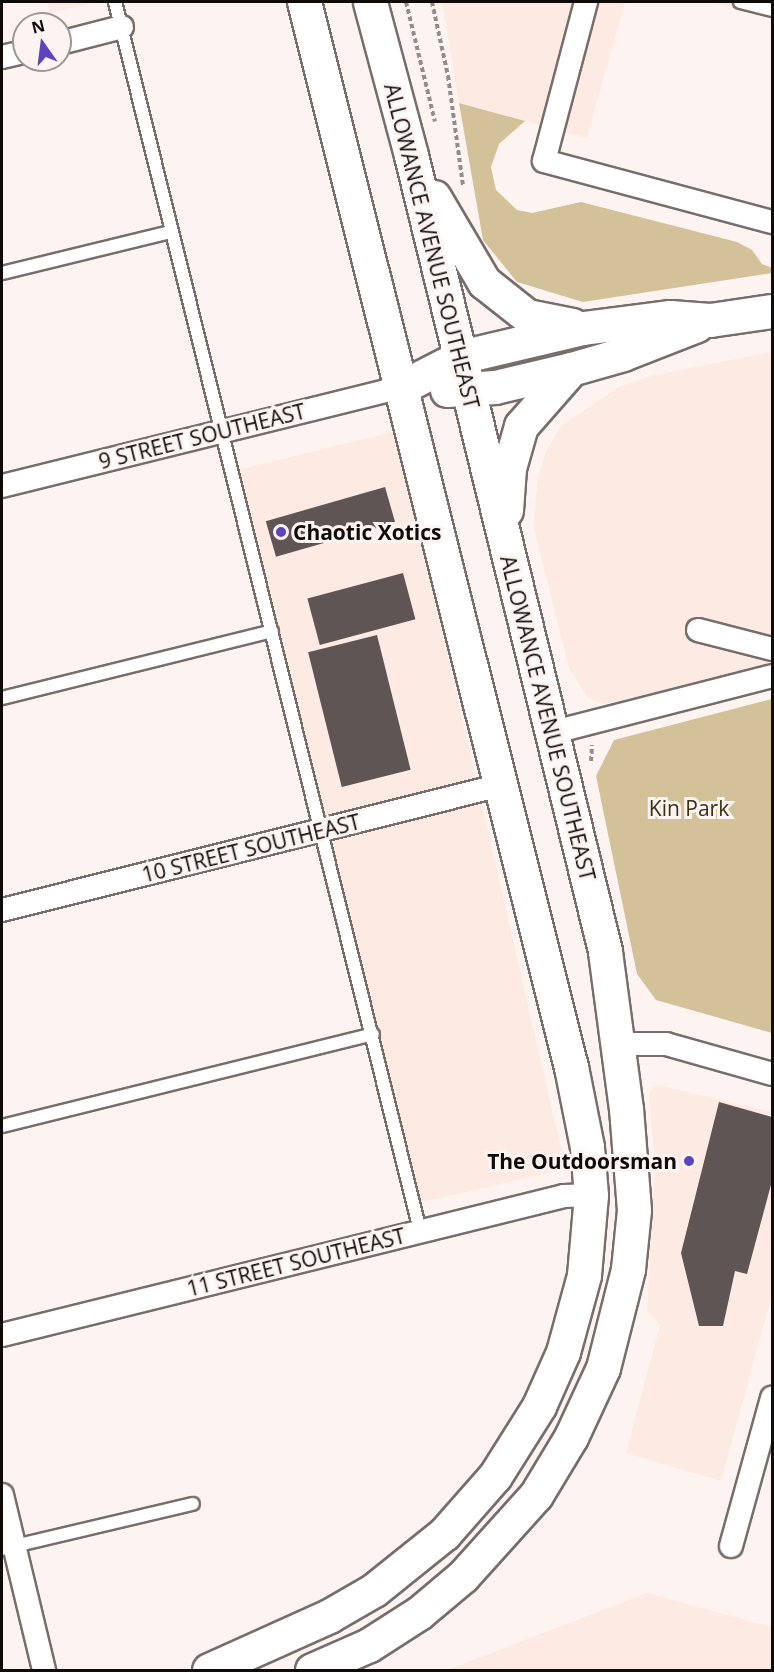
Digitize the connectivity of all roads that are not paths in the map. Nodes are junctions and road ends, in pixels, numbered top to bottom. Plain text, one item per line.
1 (115, 2) edge
2 (304, 2) edge
3 (370, 2) edge
4 (586, 2) edge
5 (740, 2) edge
6 (772, 10) edge
7 (122, 27) junction
8 (72, 40) edge
9 (411, 155) junction
10 (772, 222) edge
11 (171, 232) junction
12 (2, 273) edge
13 (772, 311) edge
14 (710, 320) junction
15 (583, 328) junction
16 (460, 357) junction
17 (571, 369) junction
18 (402, 387) junction
19 (467, 392) junction
20 (222, 431) junction
21 (2, 486) edge
22 (504, 542) junction
23 (698, 630) dead end
24 (272, 631) junction
25 (772, 649) edge
26 (772, 676) edge
27 (2, 698) edge
28 (554, 732) junction
29 (501, 785) junction
30 (321, 831) junction
31 (2, 910) edge
32 (373, 1034) junction
33 (619, 1044) junction
34 (772, 1074) edge
35 (2, 1126) edge
36 (591, 1195) junction
37 (420, 1230) junction
38 (2, 1335) edge
39 (772, 1398) edge
40 (2, 1495) edge
41 (194, 1504) dead end
42 (731, 1546) dead end
43 (8, 1547) edge
44 (44, 1671) edge
45 (209, 1671) edge
46 (312, 1671) edge

1 - 7 lane
2 - 18 main road
3 - 9 main road, ALLOWANCE AVENUE SOUTHEAST
4 - 10 street
5 - 6 lane
7 - 8 street
7 - 11 lane
9 - 15 main road
9 - 16 main road, ALLOWANCE AVENUE SOUTHEAST
11 - 12 lane
11 - 20 lane
13 - 14 main road, 9 STREET SOUTHEAST
14 - 15 main road, 9 STREET SOUTHEAST
14 - 17 main road, 9 STREET SOUTHEAST
15 - 16 main road, 9 STREET SOUTHEAST
16 - 18 main road, 9 STREET SOUTHEAST
16 - 19 main road, ALLOWANCE AVENUE SOUTHEAST
17 - 19 main road, 9 STREET SOUTHEAST
17 - 22 main road
18 - 19 main road, 9 STREET SOUTHEAST
18 - 20 street, 9 STREET SOUTHEAST
18 - 29 main road
19 - 22 main road, ALLOWANCE AVENUE SOUTHEAST
20 - 21 street, 9 STREET SOUTHEAST
20 - 24 lane
22 - 28 main road, ALLOWANCE AVENUE SOUTHEAST
23 - 25 street
24 - 27 lane
24 - 30 lane
26 - 28 street
28 - 33 main road, ALLOWANCE AVENUE SOUTHEAST
29 - 30 street, 10 STREET SOUTHEAST
29 - 36 main road
30 - 31 street, 10 STREET SOUTHEAST
30 - 32 lane
32 - 35 lane
32 - 37 lane
33 - 34 street
33 - 46 main road, ALLOWANCE AVENUE SOUTHEAST
36 - 37 street, 11 STREET SOUTHEAST
36 - 45 main road
37 - 38 street, 11 STREET SOUTHEAST
39 - 42 street
40 - 43 street
41 - 43 lane
43 - 44 street

